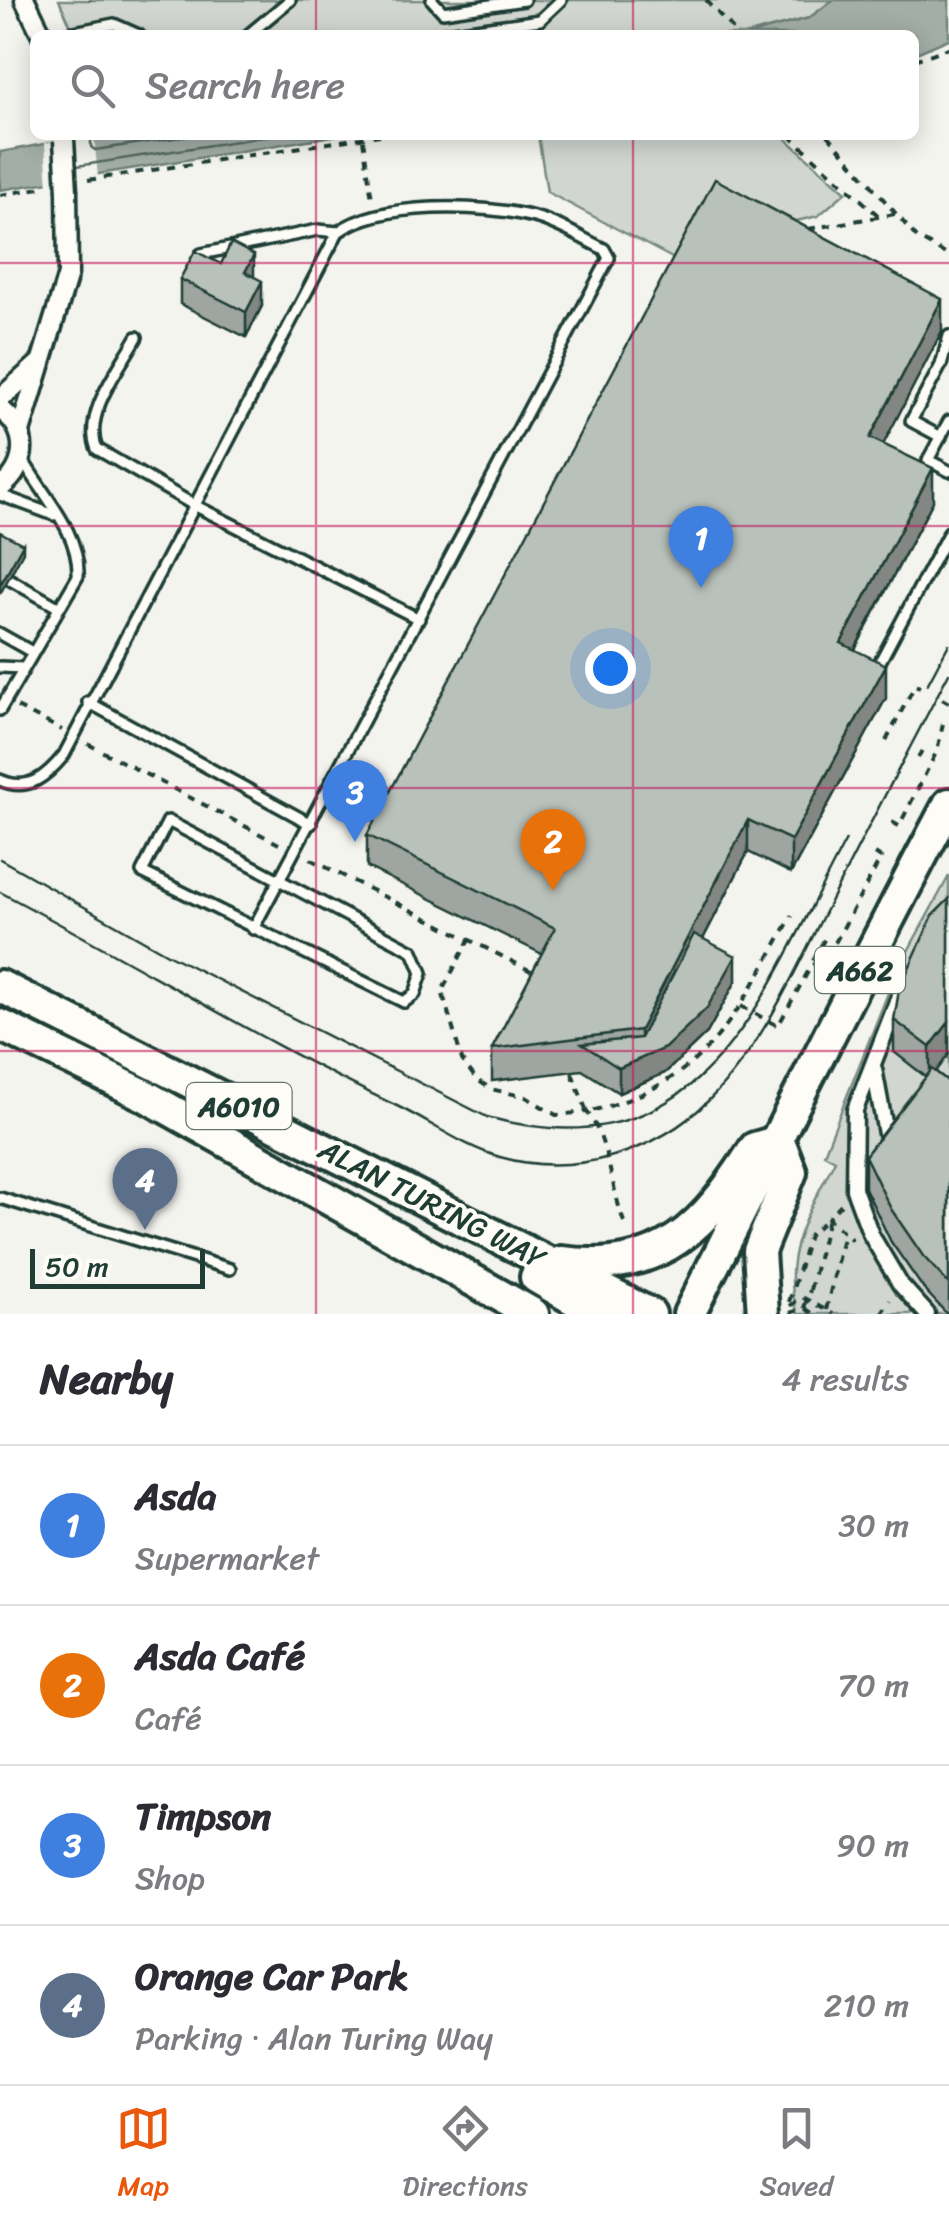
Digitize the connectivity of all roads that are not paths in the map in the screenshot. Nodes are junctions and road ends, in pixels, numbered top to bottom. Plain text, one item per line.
1 (26, 0) edge
2 (290, 0) edge
3 (432, 0) edge
4 (524, 0) edge
5 (561, 0) edge
6 (40, 30) edge
7 (85, 30) edge
8 (128, 30) edge
9 (254, 30) edge
10 (469, 30) edge
11 (63, 140) edge
12 (338, 232) junction
13 (201, 254) edge
14 (949, 336) edge
15 (136, 338) dead end
16 (41, 362) junction
17 (0, 399) edge
18 (0, 409) edge
19 (949, 422) edge
20 (20, 432) junction
21 (941, 437) junction
22 (22, 458) junction
23 (949, 471) edge
24 (0, 488) edge
25 (0, 495) edge
26 (194, 504) junction
27 (56, 516) junction
28 (949, 532) edge
29 (0, 574) edge
30 (56, 606) junction
31 (419, 619) junction
32 (0, 634) edge
33 (32, 652) junction
34 (0, 667) edge
35 (23, 668) junction
36 (873, 674) edge
37 (88, 702) junction
38 (3, 705) edge
39 (0, 780) edge
40 (949, 804) edge
41 (311, 824) junction
42 (278, 881) junction
43 (253, 929) junction
44 (918, 956) edge
45 (0, 986) edge
46 (0, 1025) edge
47 (874, 1067) junction
48 (907, 1114) edge
49 (779, 1141) junction
50 (0, 1198) edge
51 (443, 1213) junction
52 (539, 1259) junction
53 (230, 1269) dead end
54 (530, 1313) edge
55 (599, 1314) edge
56 (650, 1314) edge
57 (689, 1314) edge
58 (763, 1314) edge
59 (927, 1314) edge

1 - 6 street
2 - 9 lane
3 - 4 lane
5 - 10 lane
7 - 8 lane
11 - 16 street, bridge
12 - 13 lane
12 - 26 lane
12 - 31 lane
14 - 21 lane
15 - 26 lane
16 - 17 street
16 - 20 street
18 - 20 street
19 - 21 lane
20 - 22 street
21 - 23 lane
22 - 24 street
22 - 27 lane
25 - 27 lane
26 - 31 lane
26 - 37 lane
27 - 30 lane
28 - 36 lane
29 - 30 lane
30 - 33 lane
31 - 41 lane
32 - 33 lane
33 - 35 lane
34 - 35 lane
35 - 38 lane
37 - 39 lane
37 - 41 lane
40 - 49 main road, A662
41 - 42 lane
42 - 43 lane
42 - 43 lane
42 - 43 lane
44 - 47 street
45 - 51 main road, ALAN TURING WAY / A6010
46 - 54 main road, ALAN TURING WAY / A6010
47 - 48 street
47 - 59 street
49 - 52 main road
49 - 57 main road, A662
49 - 58 main road
50 - 53 lane
51 - 52 main road, ALAN TURING WAY / A6010
51 - 55 main road
52 - 56 main road, ALAN TURING WAY / A6010

